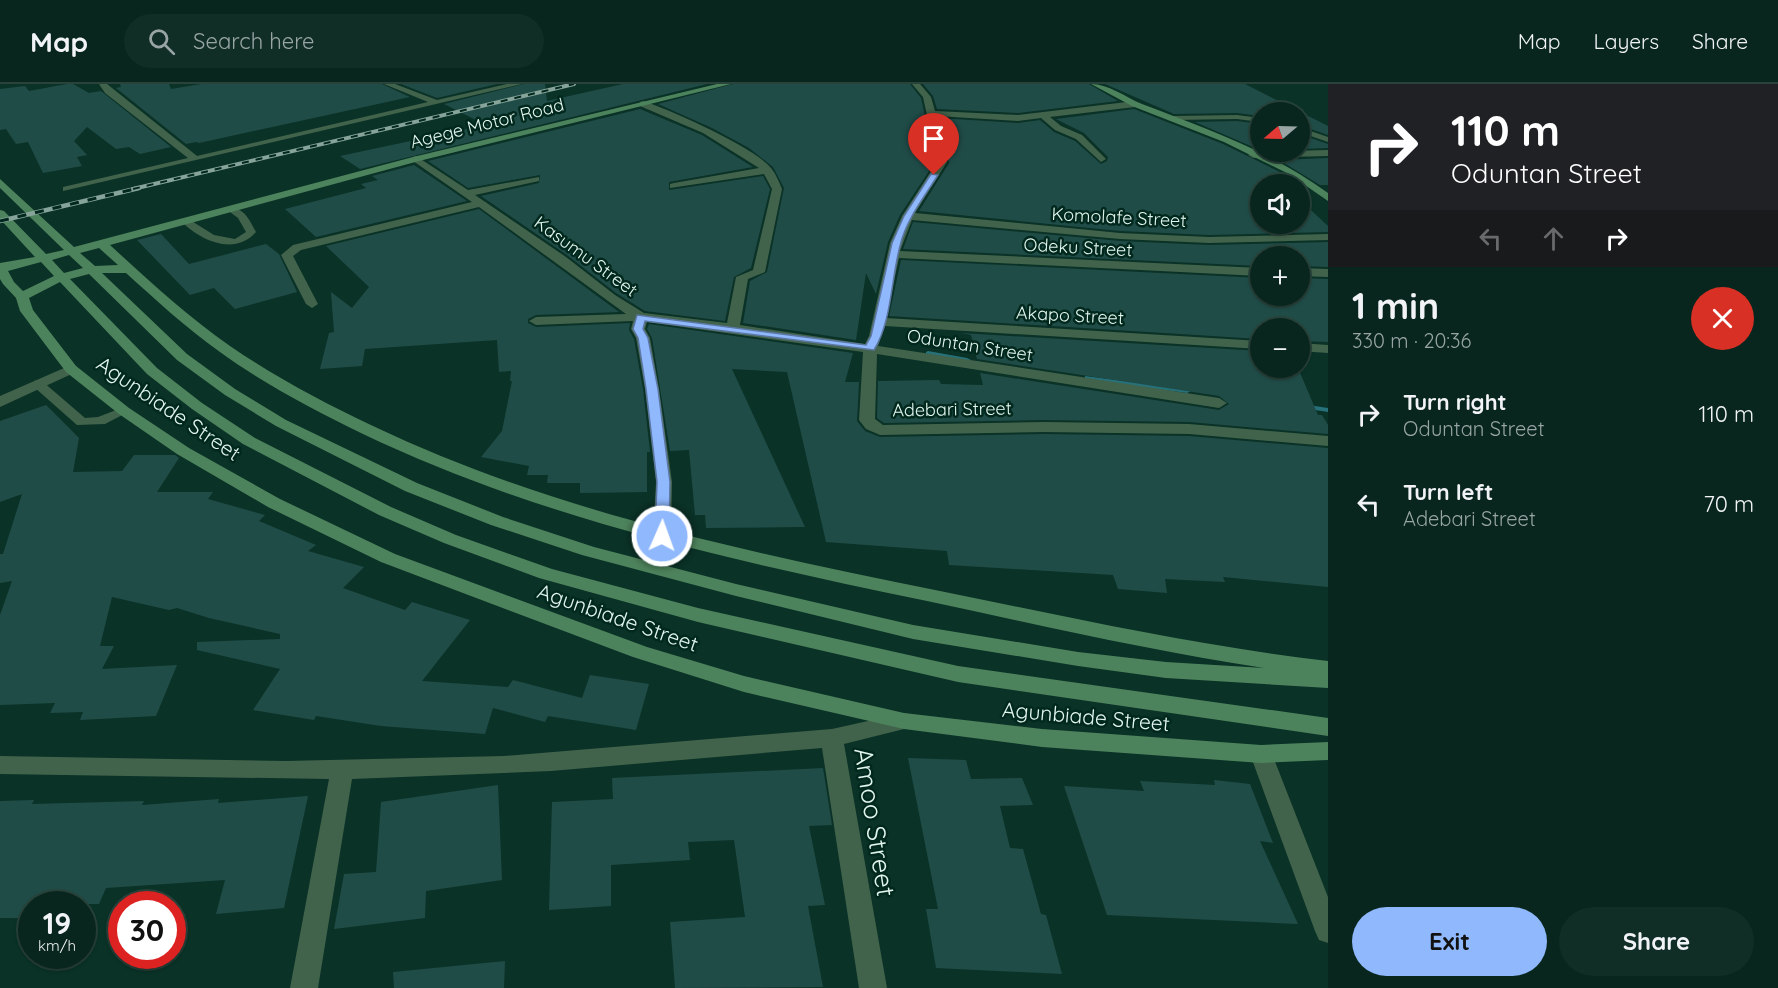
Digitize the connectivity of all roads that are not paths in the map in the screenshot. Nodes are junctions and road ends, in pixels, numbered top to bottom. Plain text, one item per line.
1 (0, 84) edge
2 (5, 84) edge
3 (103, 84) edge
4 (388, 84) edge
5 (518, 84) edge
6 (727, 84) edge
7 (916, 84) edge
8 (1095, 84) edge
9 (434, 102) junction
10 (643, 104) junction
11 (1135, 104) junction
12 (930, 113) junction
13 (1043, 115) junction
14 (1173, 118) junction
15 (1250, 119) edge
16 (1310, 133) edge
17 (1328, 140) edge
18 (1250, 153) edge
19 (1310, 153) edge
20 (1328, 153) edge
21 (195, 159) junction
22 (416, 159) junction
23 (1101, 159) dead end
24 (1269, 162) edge
25 (767, 170) junction
26 (535, 179) dead end
27 (0, 182) edge
28 (674, 186) dead end
29 (67, 189) dead end
30 (465, 194) junction
31 (1328, 198) edge
32 (255, 202) junction
33 (479, 204) junction
34 (233, 210) junction
35 (0, 213) edge
36 (908, 216) junction
37 (187, 222) junction
38 (1328, 237) edge
39 (102, 244) junction
40 (894, 254) junction
41 (0, 262) edge
42 (0, 268) edge
43 (131, 269) junction
44 (1250, 272) edge
45 (1310, 272) edge
46 (1328, 273) edge
47 (22, 297) junction
48 (312, 304) dead end
49 (641, 317) junction
50 (536, 321) dead end
51 (878, 322) junction
52 (733, 328) junction
53 (1250, 344) edge
54 (870, 348) junction
55 (1310, 348) edge
56 (1328, 349) edge
57 (71, 369) junction
58 (38, 384) junction
59 (0, 402) edge
60 (1219, 403) dead end
61 (124, 411) junction
62 (1328, 441) edge
63 (662, 536) junction
64 (1328, 669) edge
65 (1328, 680) edge
66 (904, 721) junction
67 (1328, 727) edge
68 (832, 738) junction
69 (1328, 751) edge
70 (1261, 754) junction
71 (0, 765) edge
72 (342, 770) junction
73 (1328, 931) edge
74 (304, 988) edge
75 (873, 988) edge

1 - 2 main road
3 - 21 street
4 - 9 street
5 - 9 street
6 - 10 main road, Agege Motor Road
7 - 12 street, Adebari Street
8 - 11 main road
9 - 21 street
10 - 22 main road, Agege Motor Road
10 - 25 street
11 - 13 street
11 - 14 main road
12 - 13 street
12 - 36 street, Adebari Street
13 - 23 street
14 - 15 lane
14 - 18 main road
16 - 17 lane
19 - 20 street
21 - 29 street
22 - 30 street, Kasumu Street
22 - 32 main road, Agege Motor Road
24 - 31 main road
25 - 28 street
25 - 52 street
26 - 30 street
27 - 65 main road
30 - 33 street, Kasumu Street
32 - 34 main road, Agege Motor Road
32 - 41 main road, Agege Motor Road
33 - 48 street
33 - 49 street, Kasumu Street
34 - 37 main road, Agege Motor Road
34 - 37 lane
35 - 67 main road
36 - 38 street, Komolafe Street
36 - 40 street, Adebari Street
37 - 39 main road, Agege Motor Road
39 - 42 main road, Agege Motor Road
39 - 43 main road
40 - 44 street, Odeku Street
40 - 51 street, Adebari Street
42 - 47 main road, Agunbiade Street
43 - 47 main road
43 - 63 main road
45 - 46 street
47 - 57 main road, Agunbiade Street
49 - 50 street, Oduntan Street
49 - 52 street, Oduntan Street
49 - 63 street, Kasumu Street
51 - 53 street, Akapo Street
51 - 54 street, Adebari Street
52 - 54 street, Oduntan Street
54 - 60 street, Oduntan Street
54 - 62 street, Adebari Street
55 - 56 street
57 - 58 street
57 - 61 main road, Agunbiade Street
58 - 59 street
58 - 61 lane
61 - 66 main road, Agunbiade Street
63 - 64 main road
66 - 68 street, Amoo Street
66 - 70 main road, Agunbiade Street
68 - 72 street
68 - 75 street, Amoo Street
69 - 70 main road, Agunbiade Street
70 - 73 street
71 - 72 street
72 - 74 street

